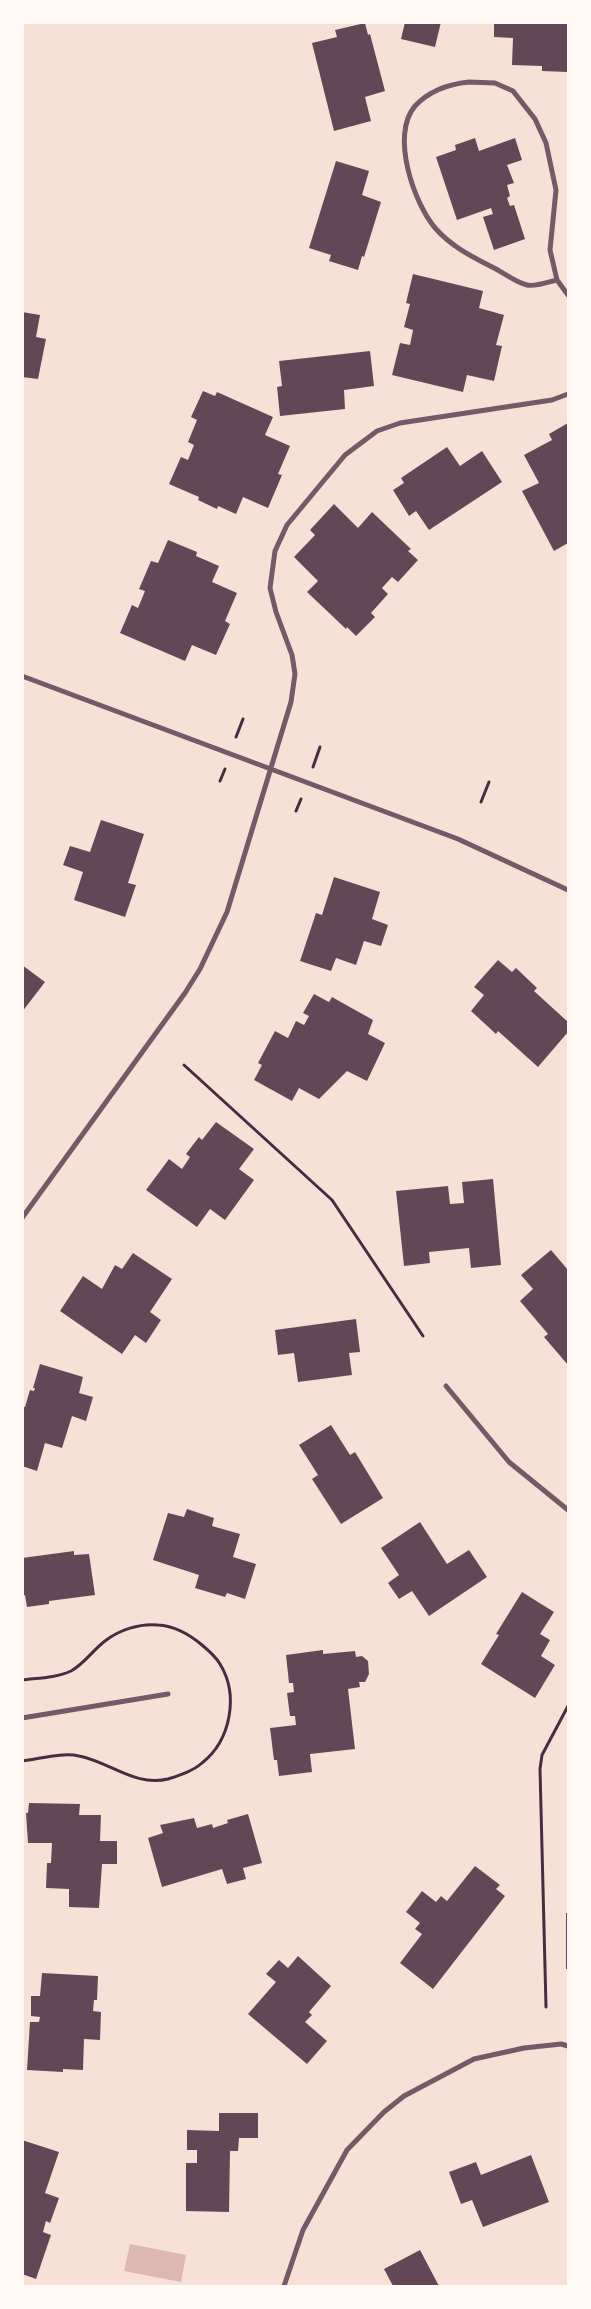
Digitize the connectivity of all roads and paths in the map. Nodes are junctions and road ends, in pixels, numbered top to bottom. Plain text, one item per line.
1 (557, 280) junction
2 (568, 295) edge
3 (568, 394) edge
4 (22, 676) edge
5 (271, 769) junction
6 (488, 782) dead end
7 (481, 802) dead end
8 (568, 890) edge
9 (184, 1065) dead end
10 (22, 1218) edge
11 (423, 1336) dead end
12 (446, 1386) dead end
13 (568, 1510) edge
14 (168, 1694) dead end
15 (568, 1706) edge
16 (22, 1718) edge
17 (546, 2007) dead end
18 (568, 2046) edge
19 (284, 2286) edge

1 - 1 street
1 - 2 street
3 - 5 street
4 - 5 street
5 - 8 street
5 - 10 street
6 - 7 path
9 - 11 path
12 - 13 street
14 - 16 street
15 - 17 path
18 - 19 street

